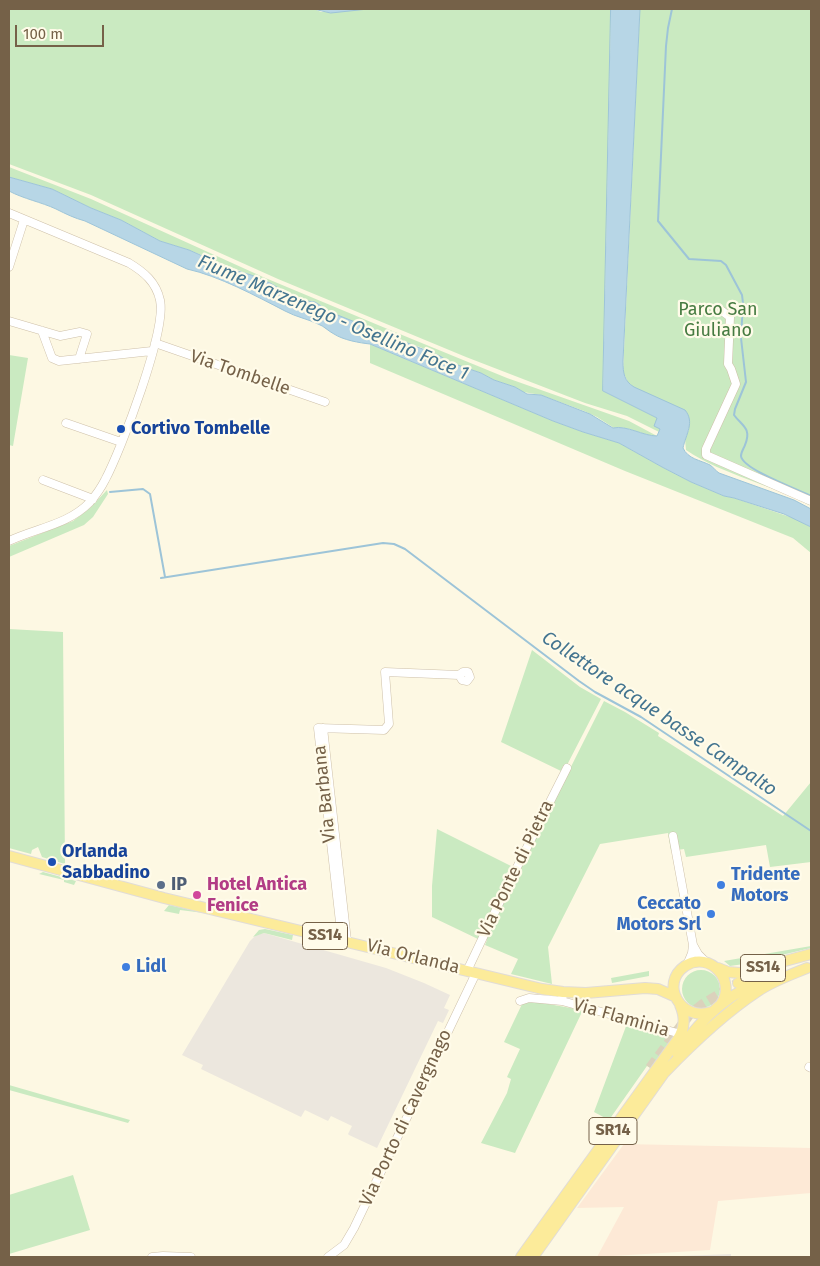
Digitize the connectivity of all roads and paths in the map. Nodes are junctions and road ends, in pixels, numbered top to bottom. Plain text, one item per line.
1 (9, 216) edge
2 (24, 220) junction
3 (9, 267) edge
4 (722, 311) dead end
5 (9, 321) edge
6 (42, 331) junction
7 (154, 347) junction
8 (79, 359) junction
9 (325, 402) dead end
10 (66, 423) dead end
11 (121, 442) junction
12 (43, 480) dead end
13 (93, 499) junction
14 (811, 502) edge
15 (30, 532) junction
16 (9, 535) edge
17 (9, 541) edge
18 (459, 675) dead end
19 (567, 768) dead end
20 (674, 836) dead end
21 (9, 856) edge
22 (344, 940) junction
23 (693, 945) junction
24 (811, 954) edge
25 (711, 964) junction
26 (687, 965) junction
27 (810, 965) edge
28 (472, 972) junction
29 (676, 978) junction
30 (738, 983) tunnel mouth
31 (645, 988) junction
32 (562, 996) junction
33 (520, 1000) dead end
34 (678, 1001) junction
35 (714, 1010) junction
36 (681, 1034) junction
37 (650, 1068) tunnel mouth
38 (664, 1073) junction
39 (526, 1256) edge
40 (152, 1257) edge
41 (190, 1257) edge
42 (328, 1257) edge

1 - 2 street
2 - 3 street
2 - 7 street
4 - 14 street
5 - 6 street
6 - 8 street
6 - 8 street
7 - 8 street
7 - 9 street, Via Tombelle
7 - 11 street
10 - 11 street
11 - 13 street
12 - 13 street
13 - 15 street
15 - 16 street
15 - 17 street
18 - 22 street, Via Barbana
19 - 28 street, Via Ponte di Pietra
20 - 23 street
21 - 22 main road, Via Orlanda / SS14
22 - 28 main road, Via Orlanda / SS14
23 - 25 street
23 - 26 street
24 - 25 main road, SS14
25 - 26 main road, SS14
25 - 35 main road, SS14
26 - 29 main road
27 - 30 main road
27 - 35 main road, SS14
27 - 38 main road, SR14
28 - 32 main road, Via Orlanda / SS14
28 - 42 street, Via Porto di Cavergnago
29 - 31 main road, Via Orlanda / SS14
29 - 34 main road
31 - 32 main road, Via Orlanda / SS14
31 - 34 main road, Via Orlanda / SS14
32 - 33 street, Via Flaminia
32 - 36 street, Via Flaminia
34 - 35 main road, SS14
34 - 36 main road
35 - 38 main road, SR14
36 - 39 main road, SR14
37 - 39 main road, SR14
38 - 39 main road, SR14
40 - 41 street

